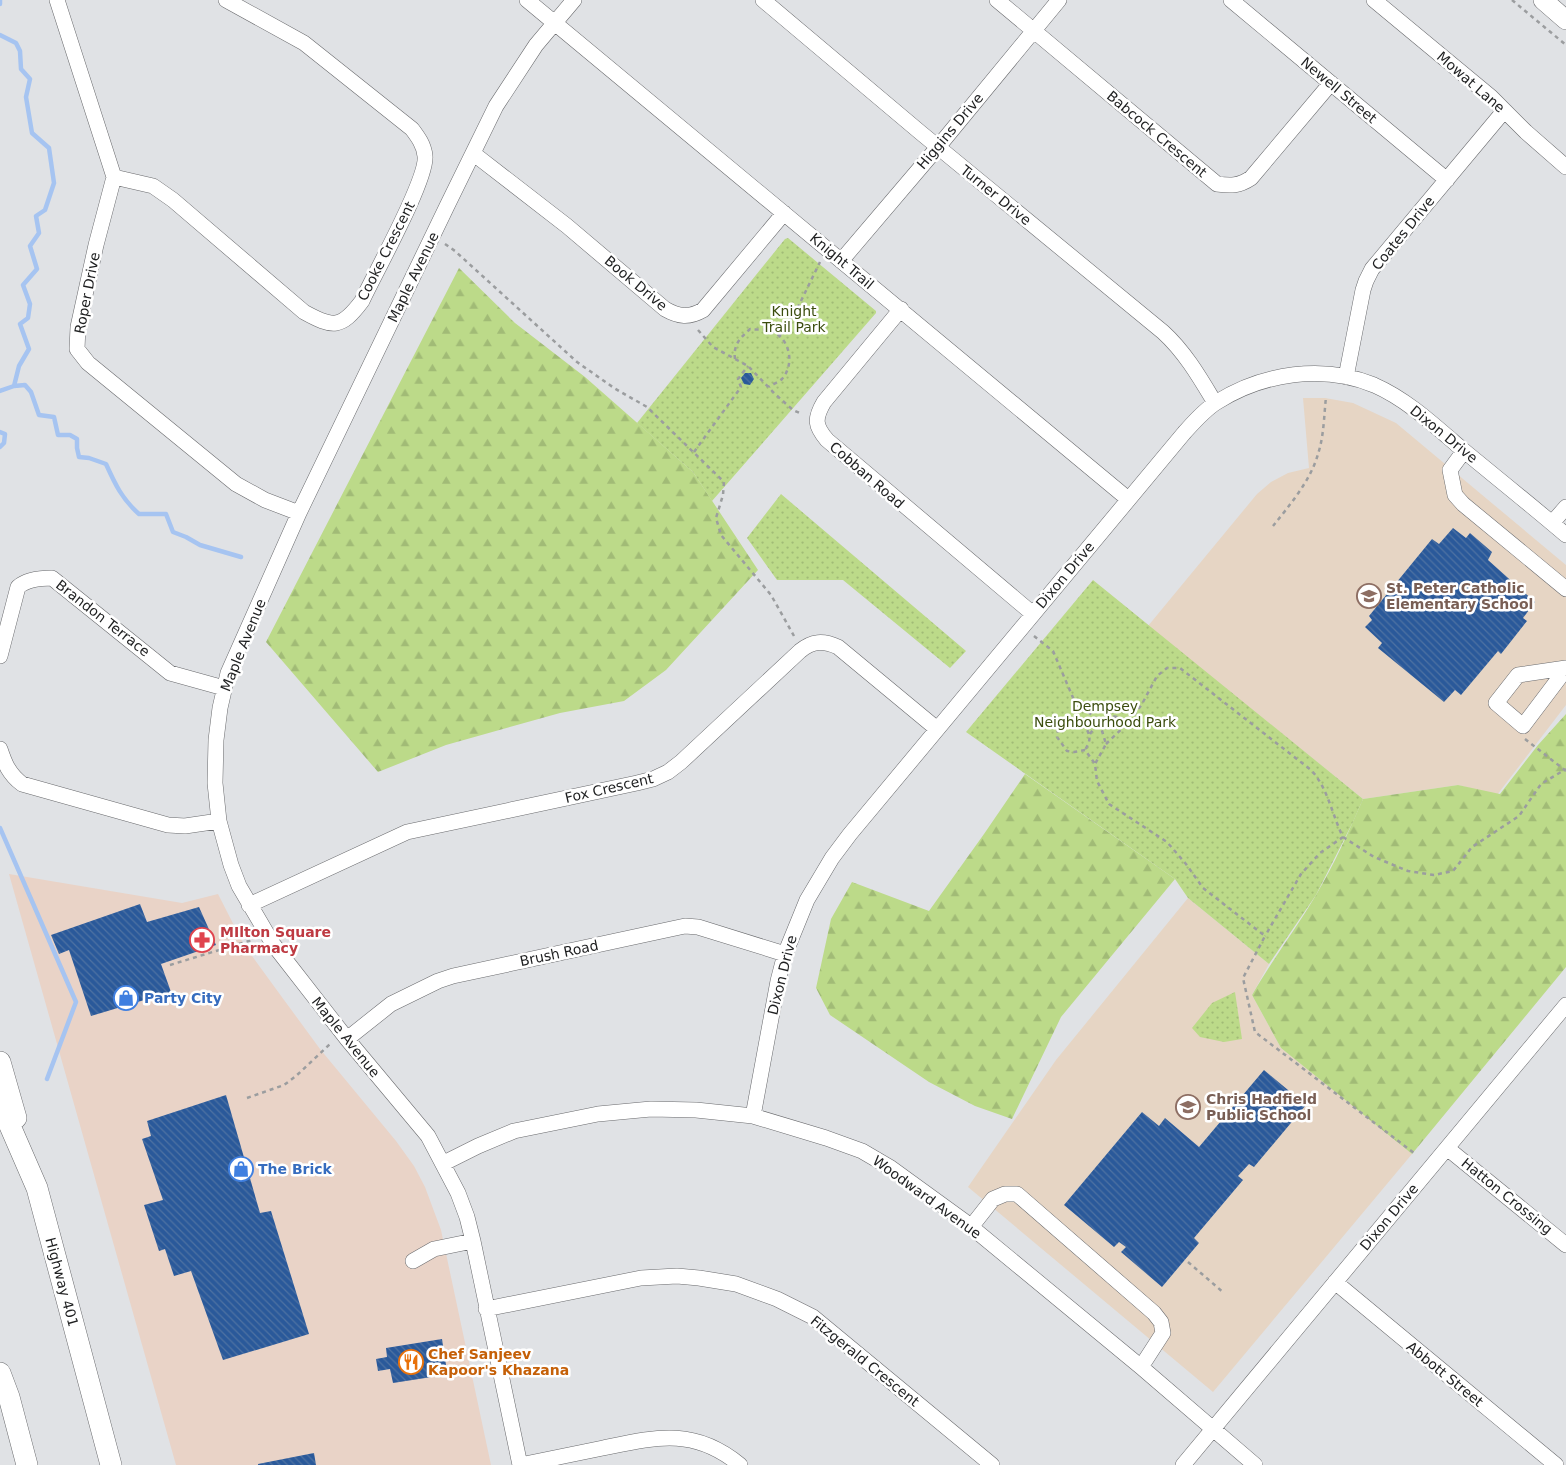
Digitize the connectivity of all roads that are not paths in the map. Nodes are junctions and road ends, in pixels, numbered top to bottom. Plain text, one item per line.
1 (57, 0) edge
2 (226, 0) edge
3 (527, 0) edge
4 (574, 0) edge
5 (763, 0) edge
6 (997, 0) edge
7 (1058, 0) edge
8 (1231, 0) edge
9 (1374, 0) edge
10 (1543, 0) edge
11 (1566, 20) edge
12 (554, 23) junction
13 (1034, 30) junction
14 (1332, 83) junction
15 (1504, 110) junction
16 (938, 147) junction
17 (474, 154) junction
18 (1566, 167) edge
19 (114, 177) junction
20 (1447, 180) junction
21 (784, 213) junction
22 (840, 260) junction
23 (901, 310) junction
24 (1346, 377) junction
25 (1216, 403) junction
26 (1464, 451) junction
27 (1128, 500) junction
28 (1566, 507) edge
29 (299, 513) junction
30 (1552, 523) junction
31 (1566, 535) edge
32 (1566, 590) edge
33 (1033, 614) junction
34 (0, 656) edge
35 (1566, 669) edge
36 (224, 688) junction
37 (938, 729) junction
38 (0, 750) edge
39 (219, 821) junction
40 (249, 905) junction
41 (785, 954) junction
42 (1564, 1011) edge
43 (347, 1039) junction
44 (0, 1062) edge
45 (0, 1103) edge
46 (753, 1116) junction
47 (1447, 1148) junction
48 (444, 1163) junction
49 (37, 1188) junction
50 (971, 1227) junction
51 (473, 1241) junction
52 (1566, 1244) edge
53 (413, 1261) dead end
54 (1335, 1282) junction
55 (486, 1309) junction
56 (1141, 1368) junction
57 (0, 1373) edge
58 (1212, 1430) junction
59 (27, 1465) edge
60 (111, 1465) edge
61 (520, 1465) edge
62 (740, 1465) edge
63 (992, 1465) edge
64 (1183, 1465) edge
65 (1255, 1465) edge
66 (1556, 1465) edge

1 - 19 street
2 - 19 street, Cooke Crescent
3 - 12 street
4 - 12 street, Maple Avenue
5 - 16 street, Turner Drive
6 - 13 street, Babcock Crescent
7 - 13 street, Higgins Drive
8 - 14 street, Newell Street
9 - 15 street, Mowat Lane
10 - 11 main road
12 - 17 street, Maple Avenue
12 - 21 street, Knight Trail
13 - 14 street, Babcock Crescent
13 - 16 street, Higgins Drive
14 - 20 street, Newell Street
15 - 18 street, Mowat Lane
15 - 20 street, Coates Drive
16 - 22 street, Higgins Drive
16 - 25 street, Turner Drive
17 - 21 street, Book Drive
17 - 29 street, Maple Avenue
19 - 29 street, Roper Drive
20 - 24 street, Coates Drive
21 - 22 street, Knight Trail
22 - 23 street, Knight Trail
23 - 27 street, Knight Trail
23 - 33 street, Cobban Road
24 - 25 street, Dixon Drive
24 - 26 street, Dixon Drive
25 - 27 street, Dixon Drive
26 - 30 street, Dixon Drive
26 - 32 street
27 - 33 street, Dixon Drive
28 - 30 street
29 - 36 street, Maple Avenue
30 - 31 street, Dixon Drive
33 - 37 street, Dixon Drive
34 - 36 street, Brandon Terrace
35 - 35 street
36 - 39 street, Maple Avenue
37 - 40 street, Fox Crescent
37 - 41 street, Dixon Drive
38 - 39 street
39 - 40 street, Maple Avenue
40 - 43 street, Maple Avenue
41 - 43 street, Brush Road
41 - 46 street, Dixon Drive
42 - 47 street, Dixon Drive
43 - 48 street, Maple Avenue
44 - 49 highway
45 - 49 highway, Highway 401
46 - 48 street, Woodward Avenue
46 - 50 street, Woodward Avenue
47 - 52 street, Hatton Crossing
47 - 54 street, Dixon Drive
48 - 51 street, Maple Avenue
49 - 60 highway, Highway 401
50 - 56 street, Woodward Avenue
50 - 56 street
51 - 53 street
51 - 55 street, Maple Avenue
54 - 58 street, Dixon Drive
54 - 66 street, Abbott Street
55 - 61 street, Maple Avenue
55 - 63 street, Fitzgerald Crescent
56 - 58 street, Woodward Avenue
57 - 59 highway
58 - 64 street, Dixon Drive
58 - 65 street, Woodward Avenue
61 - 62 street

